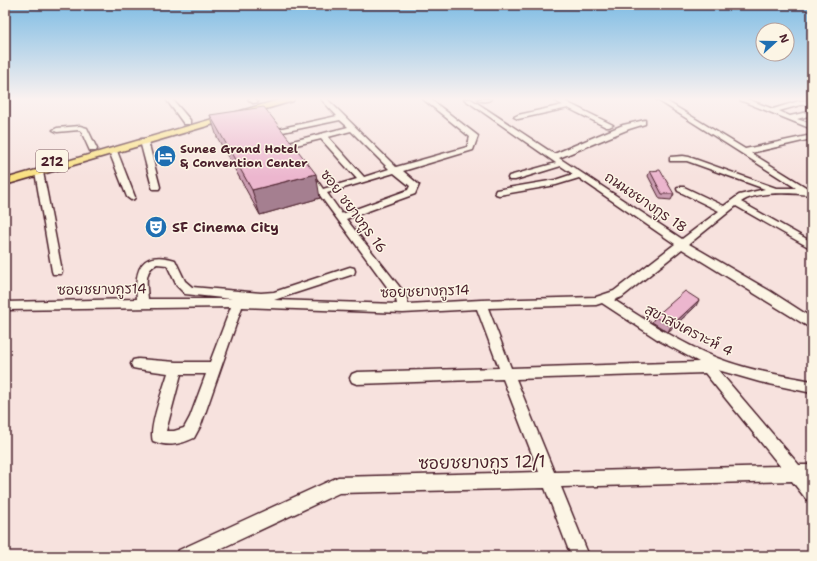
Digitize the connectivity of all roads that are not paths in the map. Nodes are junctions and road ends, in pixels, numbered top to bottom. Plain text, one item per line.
1 (176, 125) edge
2 (193, 125) edge
3 (286, 125) edge
4 (351, 125) edge
5 (460, 125) edge
6 (506, 125) edge
7 (632, 125) edge
8 (701, 125) edge
9 (354, 128) junction
10 (57, 130) dead end
11 (323, 136) junction
12 (804, 138) dead end
13 (144, 141) junction
14 (93, 149) junction
15 (113, 151) junction
16 (744, 152) junction
17 (554, 157) junction
18 (673, 159) dead end
19 (563, 164) junction
20 (305, 169) edge
21 (394, 170) junction
22 (40, 172) junction
23 (5, 174) edge
24 (580, 175) junction
25 (512, 178) dead end
26 (362, 180) junction
27 (5, 182) edge
28 (156, 187) dead end
29 (681, 189) dead end
30 (776, 190) junction
31 (322, 192) junction
32 (499, 192) dead end
33 (810, 192) edge
34 (131, 197) dead end
35 (735, 202) junction
36 (725, 210) junction
37 (340, 218) junction
38 (682, 244) junction
39 (812, 246) edge
40 (57, 271) dead end
41 (350, 271) dead end
42 (604, 298) junction
43 (143, 303) junction
44 (238, 303) junction
45 (481, 304) junction
46 (5, 306) edge
47 (403, 309) junction
48 (812, 324) edge
49 (138, 364) dead end
50 (176, 368) junction
51 (215, 368) junction
52 (507, 373) junction
53 (358, 378) dead end
54 (812, 387) edge
55 (795, 473) junction
56 (812, 473) edge
57 (550, 480) junction
58 (812, 493) edge
59 (185, 556) edge
60 (580, 556) edge

1 - 14 main road, 212
2 - 13 main road, 212
3 - 11 street
4 - 9 street
5 - 21 street
6 - 17 street, ถนนชยางกูร 18
7 - 17 street
8 - 16 street
9 - 11 street
9 - 21 street
10 - 14 street
11 - 26 street
12 - 16 street
13 - 15 main road, 212
13 - 28 street
14 - 23 main road, 212
15 - 22 main road, 212
15 - 34 street
16 - 33 street
17 - 19 street, ถนนชยางกูร 18
18 - 30 street
19 - 24 street, ถนนชยางกูร 18
19 - 25 street
20 - 31 street, ซอย ชยางกูร 16
21 - 26 street
21 - 37 street
22 - 27 main road, 212
22 - 40 street
24 - 32 street
24 - 38 street, ถนนชยางกูร 18
26 - 31 street
29 - 36 street
30 - 33 street, ซอยชยางกูร14
30 - 35 street, ซอยชยางกูร14
31 - 37 street, ซอย ชยางกูร 16
35 - 36 street, ซอยชยางกูร14
35 - 39 street
36 - 38 street, ซอยชยางกูร14
37 - 47 street, ซอย ชยางกูร 16
38 - 42 street, ซอยชยางกูร14
38 - 48 street, ถนนชยางกูร 18
41 - 43 street
42 - 45 street, ซอยชยางกูร14
42 - 54 street, สุขาสงเคราะห์ 4
43 - 44 street, ซอยชยางกูร14
43 - 46 street, ซอยชยางกูร14
44 - 47 street, ซอยชยางกูร14
44 - 51 street
45 - 47 street, ซอยชยางกูร14
45 - 52 street
49 - 50 street
50 - 51 street
50 - 51 street
52 - 53 street
52 - 55 street
52 - 57 street
55 - 56 street, ซอยชยางกูร 12/1
55 - 57 street, ซอยชยางกูร 12/1
55 - 58 street
57 - 59 street, ซอยชยางกูร 12/1
57 - 60 street

